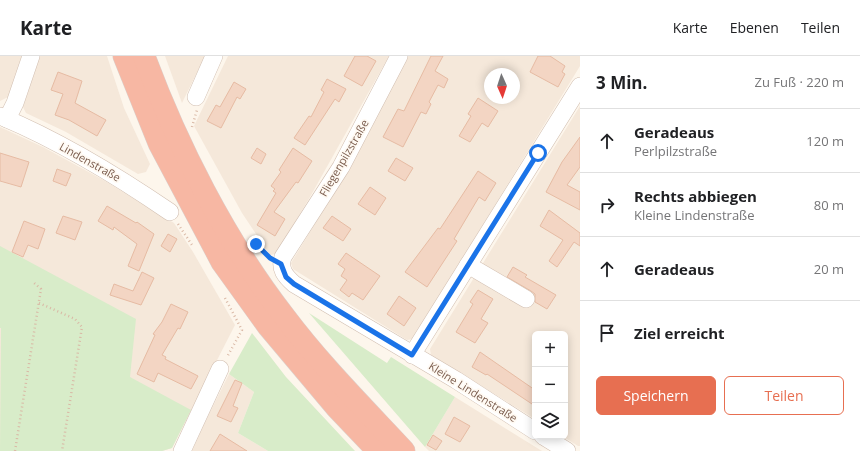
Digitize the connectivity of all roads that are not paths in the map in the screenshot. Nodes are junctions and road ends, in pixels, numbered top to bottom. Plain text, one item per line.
1 (31, 56) edge
2 (124, 56) edge
3 (144, 56) edge
4 (214, 56) edge
5 (399, 56) edge
6 (580, 86) edge
7 (196, 97) dead end
8 (4, 118) edge
9 (170, 212) road end
10 (282, 261) joint
11 (468, 265) junction
12 (526, 299) dead end
13 (412, 355) junction
14 (220, 369) road end
15 (532, 429) edge
16 (548, 439) edge
17 (182, 451) edge
18 (378, 451) edge
19 (404, 451) edge
20 (567, 451) edge

1 - 8 street, Lindenstraße
2 - 18 highway
3 - 19 highway
4 - 7 street
5 - 10 street, Fliegenpilzstraße
6 - 11 street
8 - 9 street, Lindenstraße
10 - 13 street, Kleine Lindenstraße
11 - 12 street
11 - 13 street
13 - 15 street, Kleine Lindenstraße
14 - 17 street
16 - 20 street

